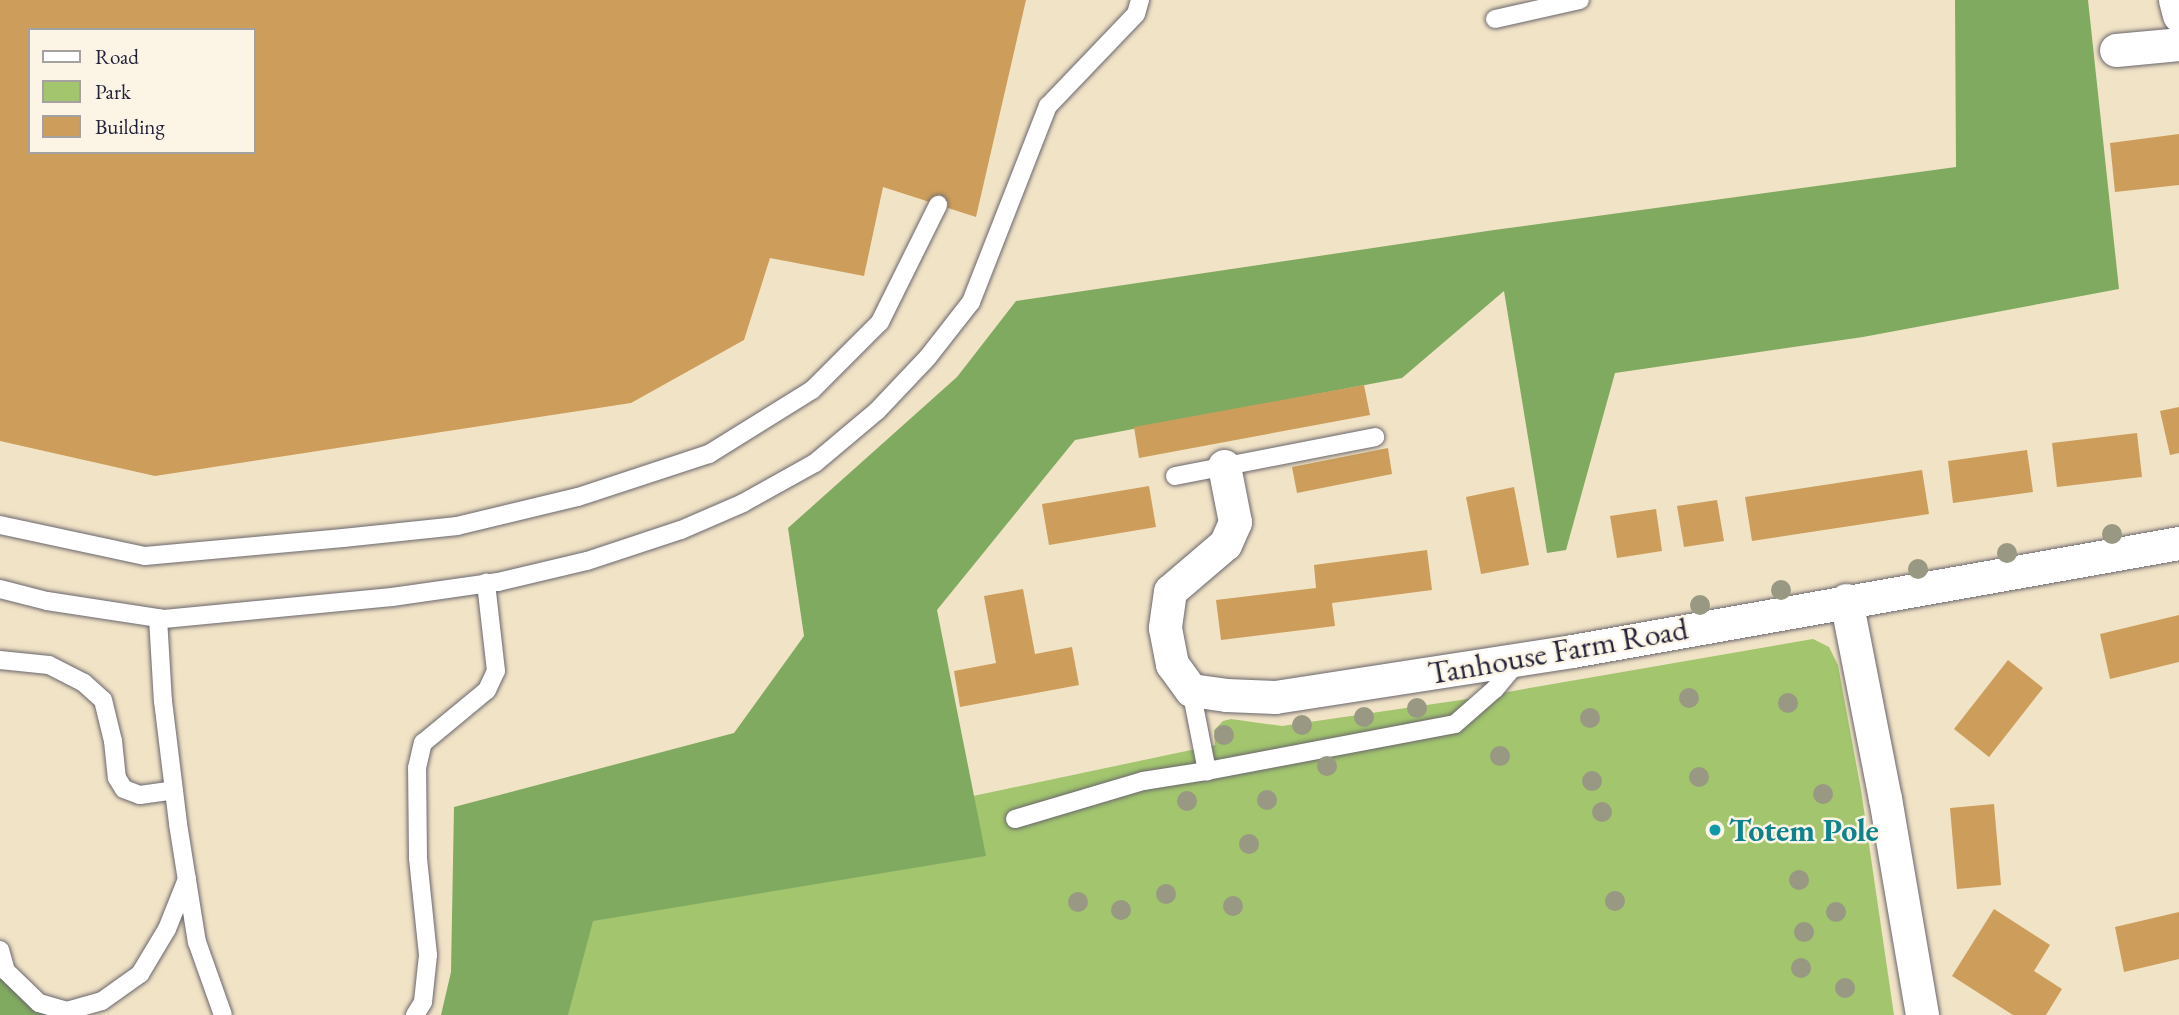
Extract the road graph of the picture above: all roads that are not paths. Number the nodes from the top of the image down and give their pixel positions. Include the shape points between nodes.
1 (1140, 0) edge
2 (1580, 0) edge
3 (2175, 0) edge
4 (2179, 15) edge
5 (1495, 19) dead end
6 (2179, 44) edge
7 (2116, 50) dead end
8 (938, 205) dead end
9 (1375, 437) dead end
10 (1224, 466) junction
11 (1175, 476) dead end
12 (0, 525) edge
13 (2179, 543) edge
14 (486, 583) junction
15 (0, 589) edge
16 (1846, 600) junction
17 (158, 618) junction
18 (1522, 657) junction
19 (0, 660) edge
20 (1191, 690) junction
21 (1207, 771) junction
22 (174, 790) junction
23 (1014, 820) dead end
24 (187, 879) junction
25 (0, 950) edge
26 (223, 1015) edge
27 (415, 1015) edge
28 (1922, 1015) edge

1 - 14 lane via 1136,14 1048,106 971,302 877,411 815,463 694,525 587,561
2 - 5 lane
3 - 4 street
6 - 7 street
8 - 12 lane via 880,322 812,390 709,454 578,497 457,526 343,538 145,556
9 - 10 lane
10 - 11 lane
10 - 20 street via 1235,522 1225,544 1170,592 1165,628 1172,664
13 - 16 street, Tanhouse Farm Road
14 - 17 lane via 392,597
14 - 27 lane via 496,671 487,690 423,743 417,768 418,858 428,955 423,1002
15 - 17 lane
16 - 18 street, Tanhouse Farm Road
16 - 28 street
17 - 22 lane
18 - 20 street, Tanhouse Farm Road via 1275,697
18 - 21 lane via 1495,689 1455,724
19 - 22 lane via 49,665 84,683 103,699 117,778 124,789 140,795
20 - 21 lane
21 - 23 lane via 1143,781
22 - 24 lane
24 - 25 lane via 167,929 140,974 102,1001 67,1010 38,1003 6,971
24 - 26 lane via 197,942

